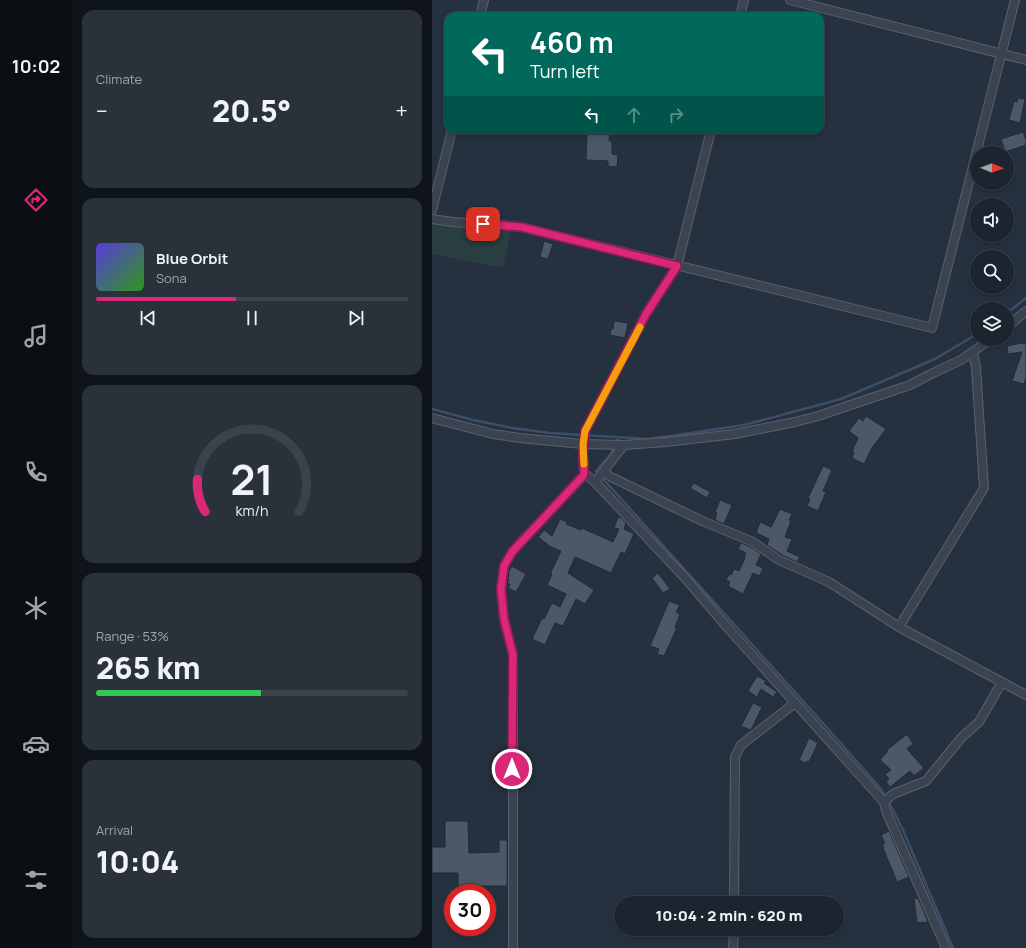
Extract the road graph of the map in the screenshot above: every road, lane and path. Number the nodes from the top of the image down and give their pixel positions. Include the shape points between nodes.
1 (484, 0) edge
2 (744, 0) edge
3 (790, 0) edge
4 (1015, 0) edge
5 (481, 12) edge
6 (741, 12) edge
7 (1002, 54) junction
8 (1026, 60) edge
9 (451, 134) edge
10 (710, 134) edge
11 (432, 210) edge
12 (432, 219) edge
13 (677, 266) junction
14 (1026, 311) edge
15 (1014, 320) edge
16 (982, 346) edge
17 (973, 353) junction
18 (432, 418) edge
19 (584, 438) junction
20 (624, 445) junction
21 (604, 472) junction
22 (584, 473) junction
23 (595, 482) junction
24 (899, 627) junction
25 (1002, 682) junction
26 (1026, 695) edge
27 (795, 703) junction
28 (884, 802) junction
29 (734, 896) edge
30 (734, 936) edge
31 (513, 948) edge
32 (734, 948) edge
33 (946, 948) edge

1 - 5 street
2 - 6 street
3 - 7 street
4 - 7 street
7 - 8 street
7 - 13 street via 932,328
9 - 11 street
10 - 13 street
12 - 13 street via 521,227
13 - 19 street via 646,314
14 - 15 street
16 - 17 street
17 - 20 street via 910,385 795,422 735,434
17 - 24 street via 984,488
18 - 19 street via 493,434 520,438
19 - 20 street
19 - 22 street
20 - 21 street
21 - 23 street
21 - 24 street via 700,520 753,542 779,560 829,582
22 - 23 street
22 - 31 street via 512,552 502,575 502,606 513,655
23 - 27 street via 687,580
24 - 25 street
25 - 26 street
25 - 28 street via 979,722 962,737 926,780 893,794
27 - 28 street
27 - 29 street via 740,745 735,757
28 - 33 street
30 - 32 street

